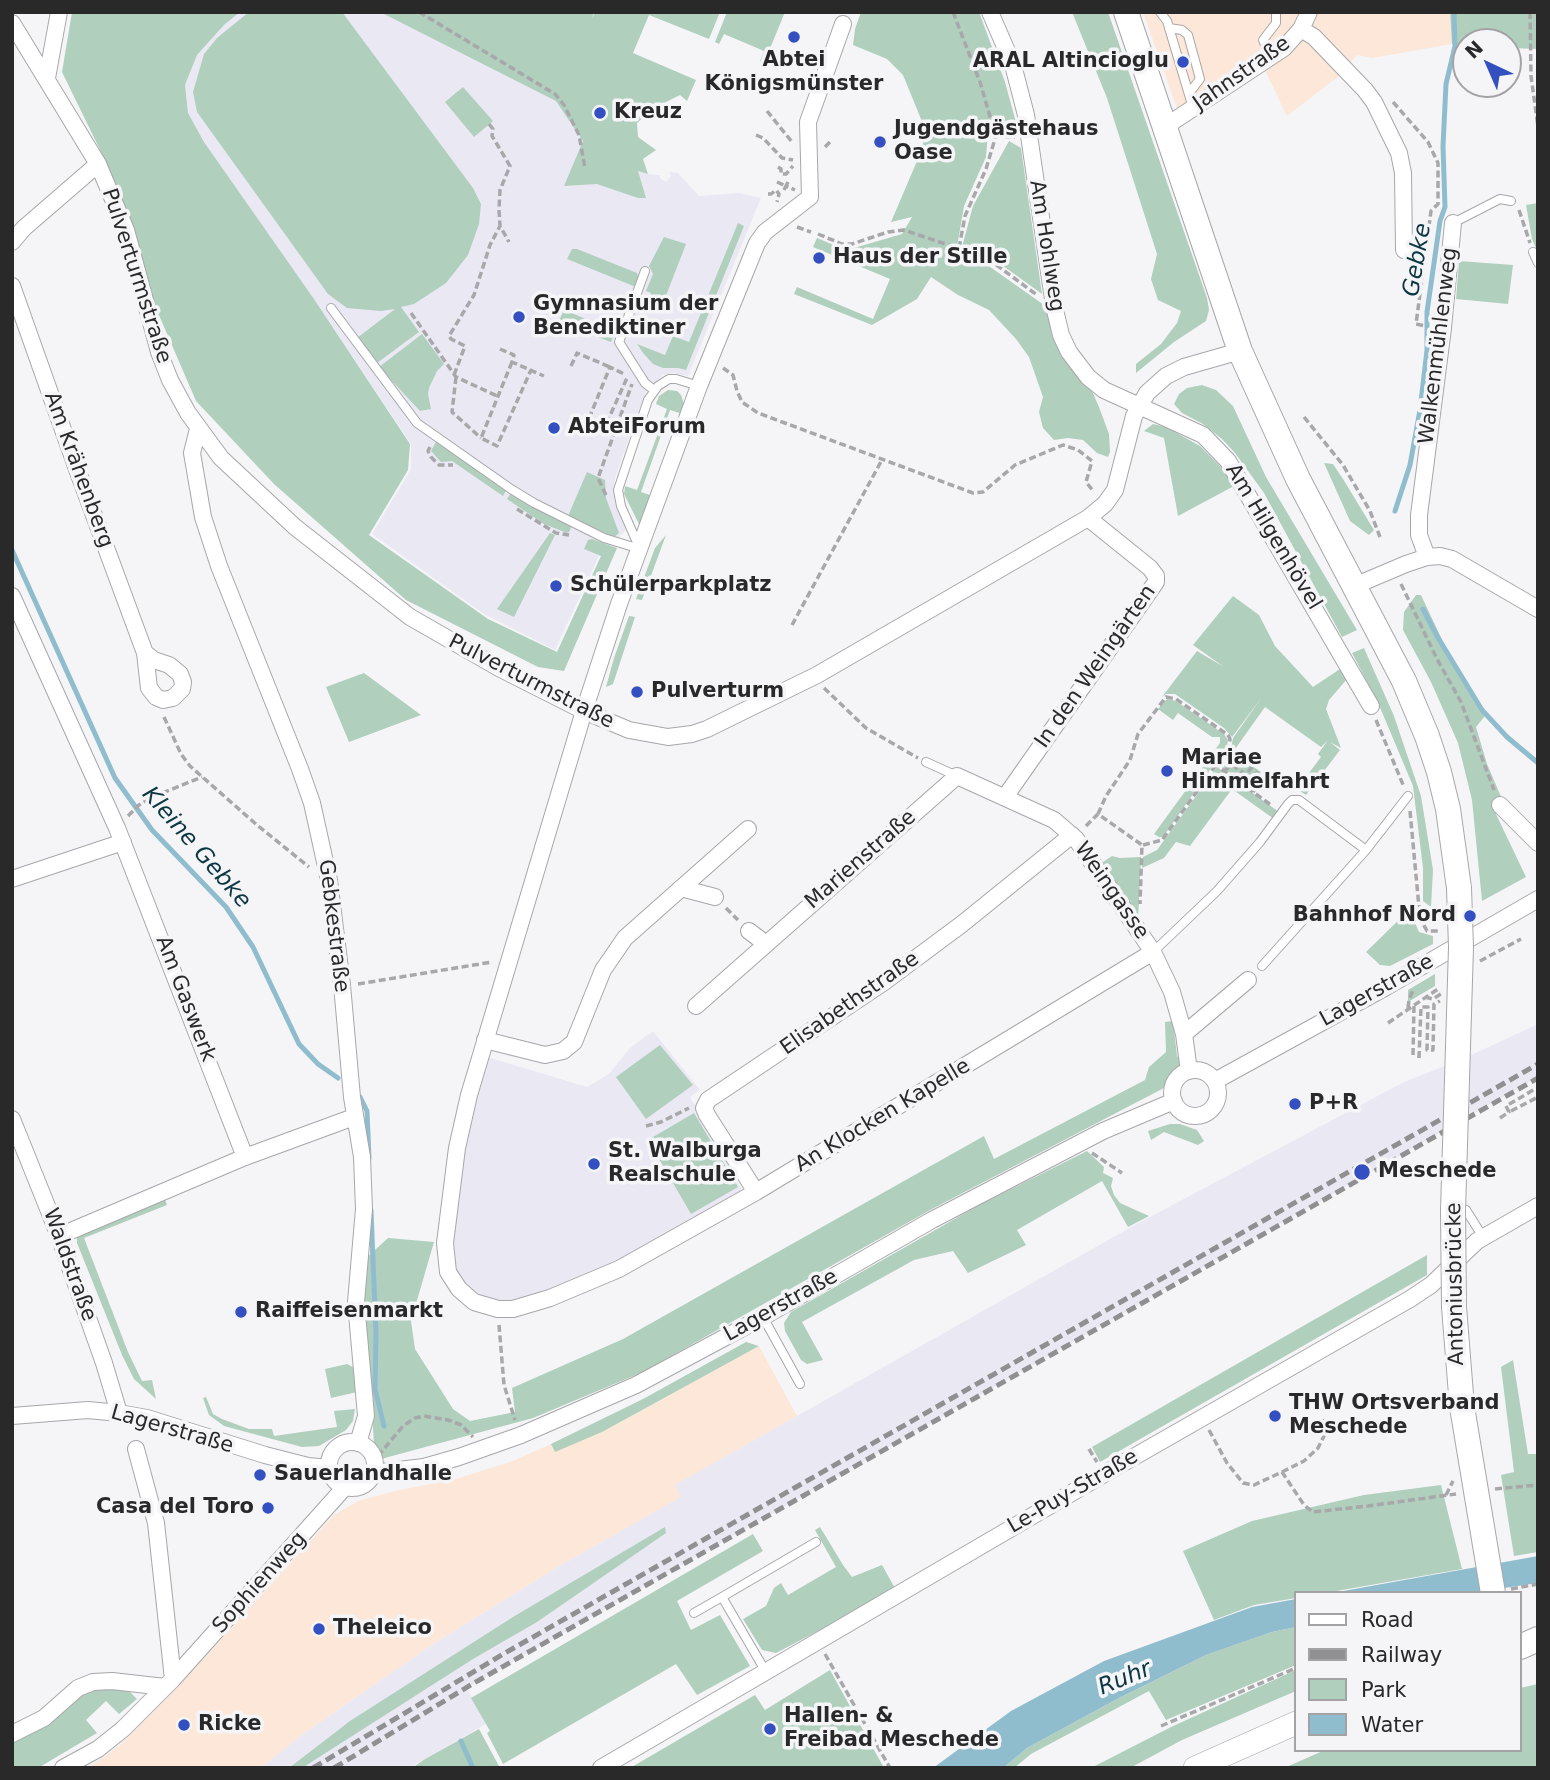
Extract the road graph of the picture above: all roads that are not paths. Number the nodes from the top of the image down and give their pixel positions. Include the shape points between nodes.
1 (59, 12) edge
2 (990, 12) edge
3 (1126, 12) edge
4 (1160, 12) edge
5 (1309, 12) edge
6 (1278, 14) edge
7 (846, 18) edge
8 (12, 23) edge
9 (1169, 28) junction
10 (1301, 29) junction
11 (1270, 56) junction
12 (47, 78) junction
13 (1192, 100) junction
14 (1166, 126) junction
15 (98, 164) junction
16 (1511, 201) road end
17 (1453, 223) joint
18 (12, 242) edge
19 (1404, 250) dead end
20 (1533, 252) road end
21 (1538, 263) edge
22 (646, 271) dead end
23 (12, 286) edge
24 (331, 308) dead end
25 (1240, 351) junction
26 (699, 386) junction
27 (654, 390) junction
28 (1138, 406) junction
29 (198, 429) junction
30 (1088, 518) junction
31 (640, 549) junction
32 (1427, 557) junction
33 (1354, 586) junction
34 (12, 596) edge
35 (1538, 609) edge
36 (145, 653) junction
37 (1371, 706) road end
38 (583, 711) junction
39 (926, 762) road end
40 (957, 776) junction
41 (1408, 796) road end
42 (1005, 797) junction
43 (1500, 805) road end
44 (748, 829) dead end
45 (1072, 835) junction
46 (122, 842) junction
47 (1538, 843) edge
48 (1366, 850) junction
49 (12, 879) edge
50 (681, 888) junction
51 (715, 897) road end
52 (1538, 899) edge
53 (749, 932) road end
54 (766, 944) junction
55 (1153, 952) junction
56 (1262, 966) dead end
57 (1248, 980) dead end
58 (696, 1006) dead end
59 (1184, 1034) junction
60 (485, 1040) junction
61 (1189, 1071) junction
62 (1215, 1081) junction
63 (1174, 1101) junction
64 (354, 1117) junction
65 (12, 1119) edge
66 (245, 1157) junction
67 (756, 1192) junction
68 (1538, 1206) edge
69 (1466, 1210) dead end
70 (59, 1236) junction
71 (1483, 1237) junction
72 (763, 1317) junction
73 (800, 1384) dead end
74 (120, 1413) junction
75 (12, 1416) edge
76 (358, 1443) junction
77 (136, 1450) dead end
78 (374, 1467) junction
79 (329, 1468) junction
80 (345, 1487) junction
81 (816, 1542) dead end
82 (1493, 1591) edge
83 (722, 1597) junction
84 (694, 1613) dead end
85 (1538, 1639) edge
86 (1522, 1646) edge
87 (766, 1671) junction
88 (169, 1683) junction
89 (1294, 1724) edge
90 (12, 1734) edge
91 (63, 1768) edge
92 (601, 1768) edge
93 (1195, 1768) edge

1 - 12 street
2 - 28 street, Am Hohlweg via 1013,65 1030,136 1059,328 1069,352 1088,377
3 - 14 main road, Antoniusbrücke
4 - 9 lane
5 - 10 street, Jahnstraße
6 - 11 lane via 1263,40
7 - 26 street via 808,122 810,197 761,237
8 - 12 street, Pulverturmstraße
9 - 13 lane
9 - 13 lane via 1188,35 1200,79
10 - 11 street, Jahnstraße
10 - 19 street via 1365,90 1399,153
11 - 13 street, Jahnstraße
12 - 15 street, Pulverturmstraße
13 - 14 street, Jahnstraße
14 - 25 main road, Antoniusbrücke
15 - 18 street
15 - 29 street, Pulverturmstraße via 126,230 166,370
16 - 17 lane, Walkenmühlenweg via 1500,199
17 - 32 street, Walkenmühlenweg via 1419,515 1419,535
20 - 21 lane
22 - 27 lane via 619,342
23 - 36 street, Am Krähenberg
24 - 31 lane via 417,423 534,503 604,538
25 - 28 street, Pulverturmstraße via 1166,376
25 - 33 main road, Antoniusbrücke via 1298,479
26 - 27 lane via 669,379
26 - 31 street
27 - 31 lane via 618,490
28 - 30 street, Pulverturmstraße via 1115,490
28 - 37 street, Am Hilgenhövel via 1203,435 1228,461
29 - 38 street, Pulverturmstraße via 241,478 392,604 474,655
29 - 64 street, Gebkestraße via 192,453 203,517 300,769 322,842
30 - 38 street, Pulverturmstraße via 817,674 692,734 645,734
30 - 42 street, In den Weingärten via 1150,568 1156,582
31 - 38 street
32 - 33 street
32 - 35 street via 1452,559
33 - 82 main road, Antoniusbrücke, bridge via 1404,681 1427,736 1448,808 1459,888 1461,947 1454,1307 1462,1407
34 - 46 street, Am Gaswerk
36 - 36 street, Am Krähenberg via 149,688 156,698 173,698 182,689 182,678 177,670
38 - 60 street
39 - 40 lane
40 - 42 street, Weingasse
40 - 54 street, Marienstraße
41 - 48 lane
42 - 45 street, Weingasse via 1054,820
43 - 47 street
44 - 50 street
45 - 55 street, Weingasse
45 - 67 street, Elisabethstraße via 884,982 705,1104 706,1115
46 - 49 street
46 - 66 street, Am Gaswerk
48 - 55 lane via 1304,803 1292,800 1217,891
48 - 56 lane
50 - 51 street
50 - 60 street via 625,938 603,970 574,1042 563,1051 545,1055
52 - 62 street, Lagerstraße
53 - 54 street
54 - 58 street, Marienstraße
55 - 59 street, Weingasse via 1172,992
55 - 67 street, An Klocken Kapelle
57 - 59 street
59 - 61 street, Weingasse
60 - 67 street, An Klocken Kapelle via 461,1125 445,1256 452,1279 467,1297 498,1309 523,1307 619,1269
61 - 62 street via 1203,1071
61 - 63 street via 1174,1086
62 - 63 street via 1215,1105 1205,1114 1190,1115
63 - 72 street, Lagerstraße via 1080,1142
64 - 66 street
64 - 76 street, Gebkestraße via 364,1186 356,1292 366,1416
65 - 70 street, Waldstraße
66 - 70 street
68 - 71 street, Le-Puy-Straße
69 - 71 lane
70 - 74 street, Waldstraße
71 - 87 street, Le-Puy-Straße via 1421,1292
72 - 73 lane
72 - 78 street, Lagerstraße via 636,1385 481,1450 424,1467
74 - 75 street, Lagerstraße via 88,1410
74 - 79 street, Lagerstraße via 265,1455
76 - 78 street via 369,1450
76 - 79 street via 338,1447
77 - 88 street via 156,1523
78 - 80 street via 361,1486
79 - 80 street
80 - 88 street, Sophienweg
81 - 83 lane
83 - 84 lane
83 - 87 lane
85 - 86 main road
87 - 92 street, Le-Puy-Straße
88 - 90 street via 93,1682 78,1688 44,1718
88 - 91 street, Sophienweg via 113,1738
89 - 93 main road

